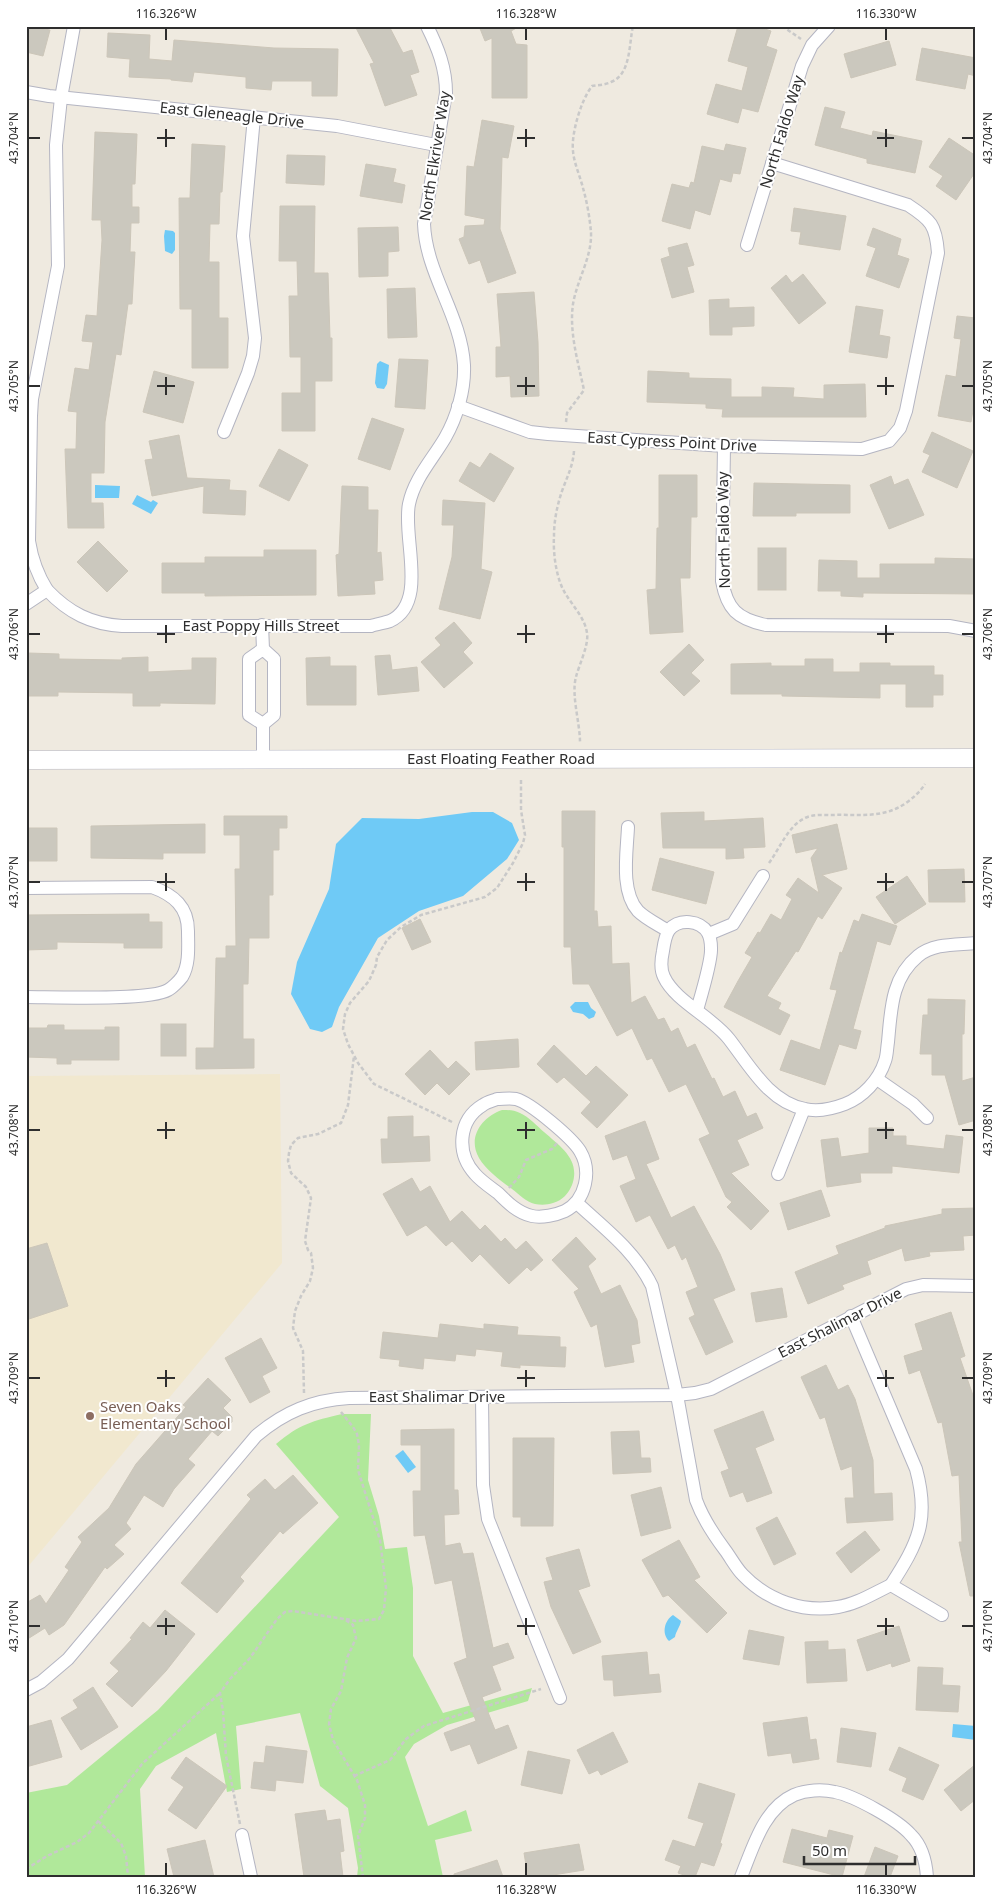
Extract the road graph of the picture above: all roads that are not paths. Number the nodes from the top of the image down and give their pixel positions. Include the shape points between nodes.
1 (74, 26) edge
2 (427, 26) edge
3 (829, 26) edge
4 (26, 92) edge
5 (61, 98) junction
6 (254, 118) junction
7 (436, 145) junction
8 (772, 163) junction
9 (747, 245) dead end
10 (458, 406) junction
11 (224, 432) dead end
12 (724, 446) junction
13 (47, 590) junction
14 (26, 604) edge
15 (391, 620) joint
16 (262, 625) junction
17 (976, 632) edge
18 (263, 648) junction
19 (263, 724) junction
20 (976, 758) edge
21 (26, 760) edge
22 (263, 760) junction
23 (628, 827) dead end
24 (763, 876) dead end
25 (26, 888) edge
26 (668, 931) junction
27 (709, 934) junction
28 (976, 944) edge
29 (26, 997) edge
30 (697, 1010) junction
31 (877, 1079) junction
32 (804, 1110) junction
33 (927, 1118) dead end
34 (778, 1174) dead end
35 (577, 1203) junction
36 (976, 1286) edge
37 (851, 1316) junction
38 (677, 1395) junction
39 (482, 1397) junction
40 (891, 1585) junction
41 (942, 1615) dead end
42 (26, 1690) edge
43 (560, 1698) dead end
44 (242, 1835) road end
45 (251, 1877) edge
46 (741, 1877) edge
47 (927, 1877) edge

1 - 5 street, East Poppy Hills Street
2 - 7 street, North Elkriver Way via 446,76
3 - 8 street, North Faldo Way via 812,45 802,66
4 - 5 street, East Gleneagle Drive
5 - 6 street, East Gleneagle Drive
5 - 13 street, East Poppy Hills Street via 56,162 58,266 31,416 29,541 38,575
6 - 7 street, East Gleneagle Drive via 337,126
6 - 11 street via 243,236 255,338 248,373
7 - 10 street, North Elkriver Way via 424,224 425,241 461,344 464,366
8 - 9 street, North Faldo Way
8 - 12 street, East Cypress Point Drive via 908,205 926,216 936,234 938,253 906,411 900,428 889,441 862,449
10 - 12 street, East Cypress Point Drive via 530,432
10 - 15 street, North Elkriver Way via 446,436 417,480 408,504 412,582 409,599
12 - 17 street, North Faldo Way via 722,581 725,598 735,612 749,622 766,625 949,626
13 - 14 street
13 - 16 street, East Poppy Hills Street via 72,613 104,625
15 - 16 street, East Poppy Hills Street via 371,626
16 - 18 street
18 - 19 street via 274,659 274,715
18 - 19 street via 249,659 249,715
19 - 22 street
20 - 22 main road, East Floating Feather Road
21 - 22 main road, East Floating Feather Road
23 - 26 street via 627,887 630,901 640,913
24 - 27 street via 732,924
25 - 29 street via 152,887 169,893 181,905 188,925 188,957 182,976 168,991 148,996
26 - 27 street via 681,922 691,922 701,925
26 - 30 street via 661,962 663,976 671,989
27 - 30 street via 712,950
28 - 31 street via 937,946 919,955 904,970 893,995 886,1061
30 - 32 street via 727,1036 769,1091 784,1102
31 - 32 street via 850,1102 834,1108
31 - 33 street
32 - 34 street
35 - 35 street via 584,1188 585,1166 581,1152 572,1142 531,1106 515,1099 497,1099 483,1104 474,1112 461,1138 463,1152 474,1173 517,1210 532,1216 551,1216
35 - 38 street via 633,1255 644,1270 658,1304
36 - 37 street, East Shalimar Drive via 922,1285 906,1289
37 - 38 street, East Shalimar Drive via 711,1388
37 - 40 street via 921,1486 922,1513 917,1540
38 - 39 street, East Shalimar Drive
38 - 40 street via 696,1500 702,1516 742,1574 755,1586 787,1604 822,1609 856,1602
39 - 42 street, East Shalimar Drive via 332,1399 283,1415 256,1436 68,1659 42,1682
39 - 43 street via 483,1485 488,1519
40 - 41 street
44 - 45 street
46 - 47 street via 767,1818 792,1795 809,1790 834,1791 851,1797 899,1823 921,1850

